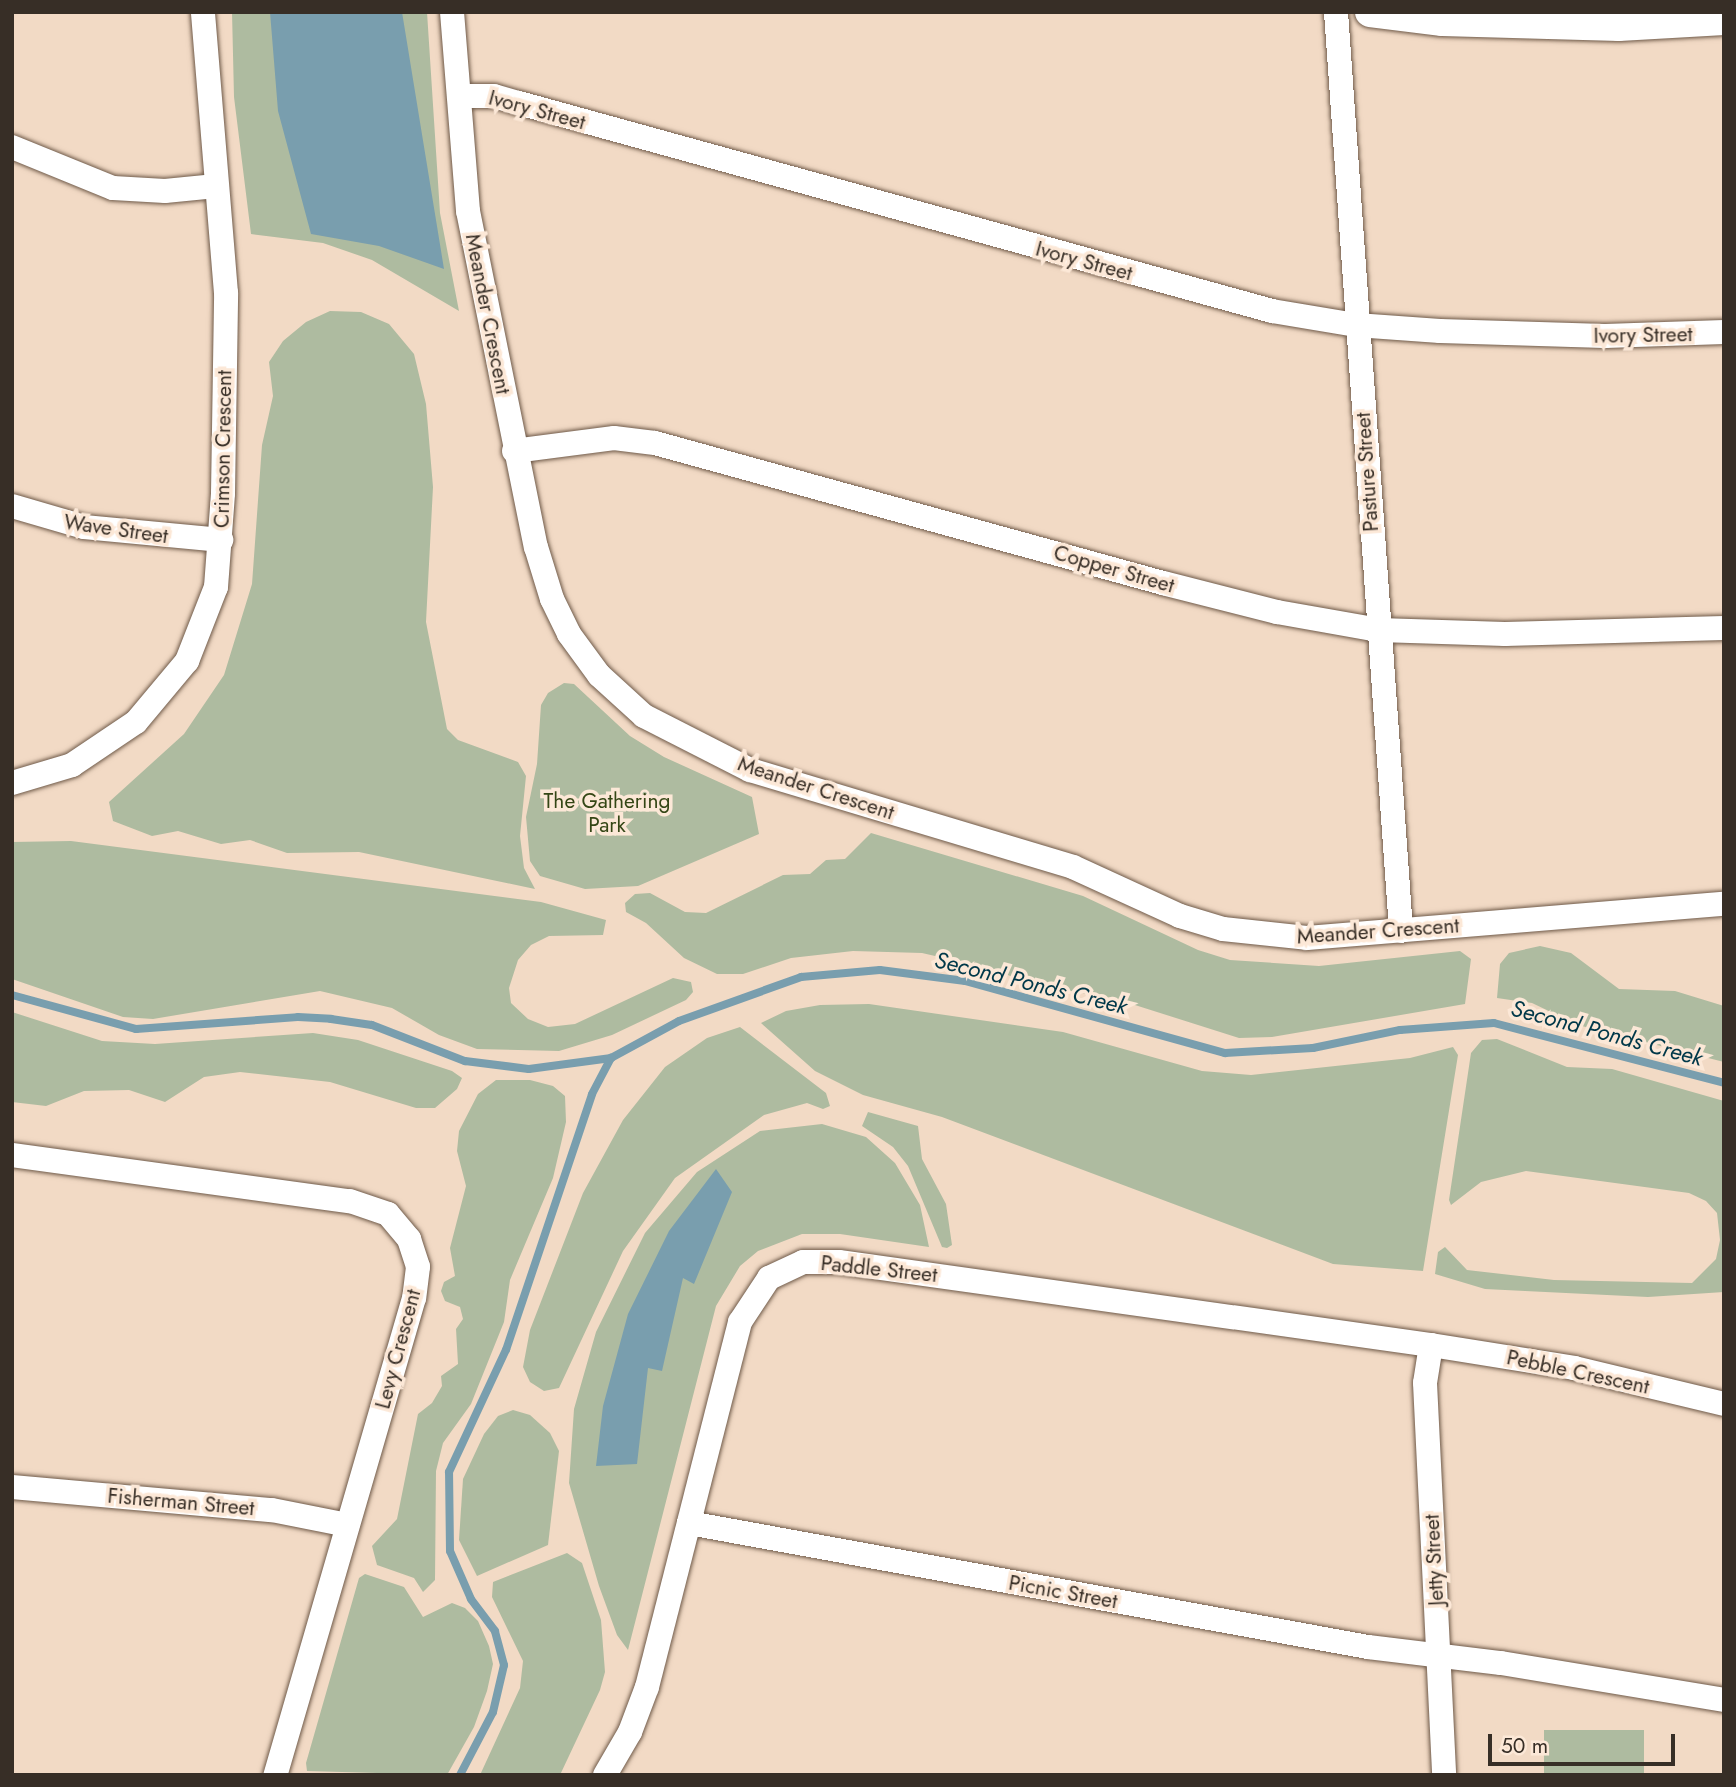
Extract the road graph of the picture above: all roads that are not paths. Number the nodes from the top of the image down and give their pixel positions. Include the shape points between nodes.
1 (203, 12) edge
2 (452, 12) edge
3 (1336, 12) edge
4 (1370, 12) edge
5 (1527, 18) edge
6 (1724, 20) edge
7 (459, 96) junction
8 (12, 147) edge
9 (216, 186) junction
10 (1356, 325) junction
11 (1724, 332) edge
12 (514, 451) junction
13 (12, 506) edge
14 (221, 540) junction
15 (1724, 628) edge
16 (1379, 629) junction
17 (12, 783) edge
18 (1724, 904) edge
19 (1401, 931) junction
20 (12, 1155) edge
21 (1431, 1345) junction
22 (1724, 1404) edge
23 (12, 1487) edge
24 (689, 1523) junction
25 (348, 1525) junction
26 (1438, 1656) junction
27 (1724, 1700) edge
28 (275, 1775) edge
29 (605, 1775) edge
30 (1444, 1775) edge

1 - 9 street, Crimson Crescent
2 - 7 street, Meander Crescent
3 - 10 street, Pasture Street
4 - 5 street
5 - 6 street via 1619,26
7 - 10 street, Ivory Street via 494,96 1083,262 1272,311
7 - 12 street, Meander Crescent via 468,211
8 - 9 street via 113,188 165,191
9 - 14 street, Crimson Crescent via 226,293
10 - 11 street, Ivory Street via 1550,336
10 - 16 street, Pasture Street
12 - 16 street, Copper Street via 602,439 654,443 1163,583 1277,612
12 - 19 street, Meander Crescent via 548,586 569,634 599,675 644,716 696,746 750,770 1073,867 1180,916 1223,929 1307,938
13 - 14 street, Wave Street via 84,527
14 - 17 street, Crimson Crescent via 209,612 172,684 136,722 95,753 48,775
15 - 16 street, Copper Street via 1517,634
16 - 19 street, Pasture Street
18 - 19 street, Meander Crescent
20 - 25 street, Levy Crescent via 350,1201 388,1214 400,1226 415,1253 417,1282
21 - 22 street, Pebble Crescent via 1574,1368
21 - 24 street, Paddle Street via 839,1262 803,1262 769,1278 744,1313
21 - 26 street, Jetty Street via 1425,1383
23 - 25 street, Fisherman Street via 272,1510
24 - 26 street, Picnic Street
24 - 29 street, Paddle Street via 640,1709
25 - 28 street, Levy Crescent
26 - 27 street
26 - 30 street, Jetty Street

